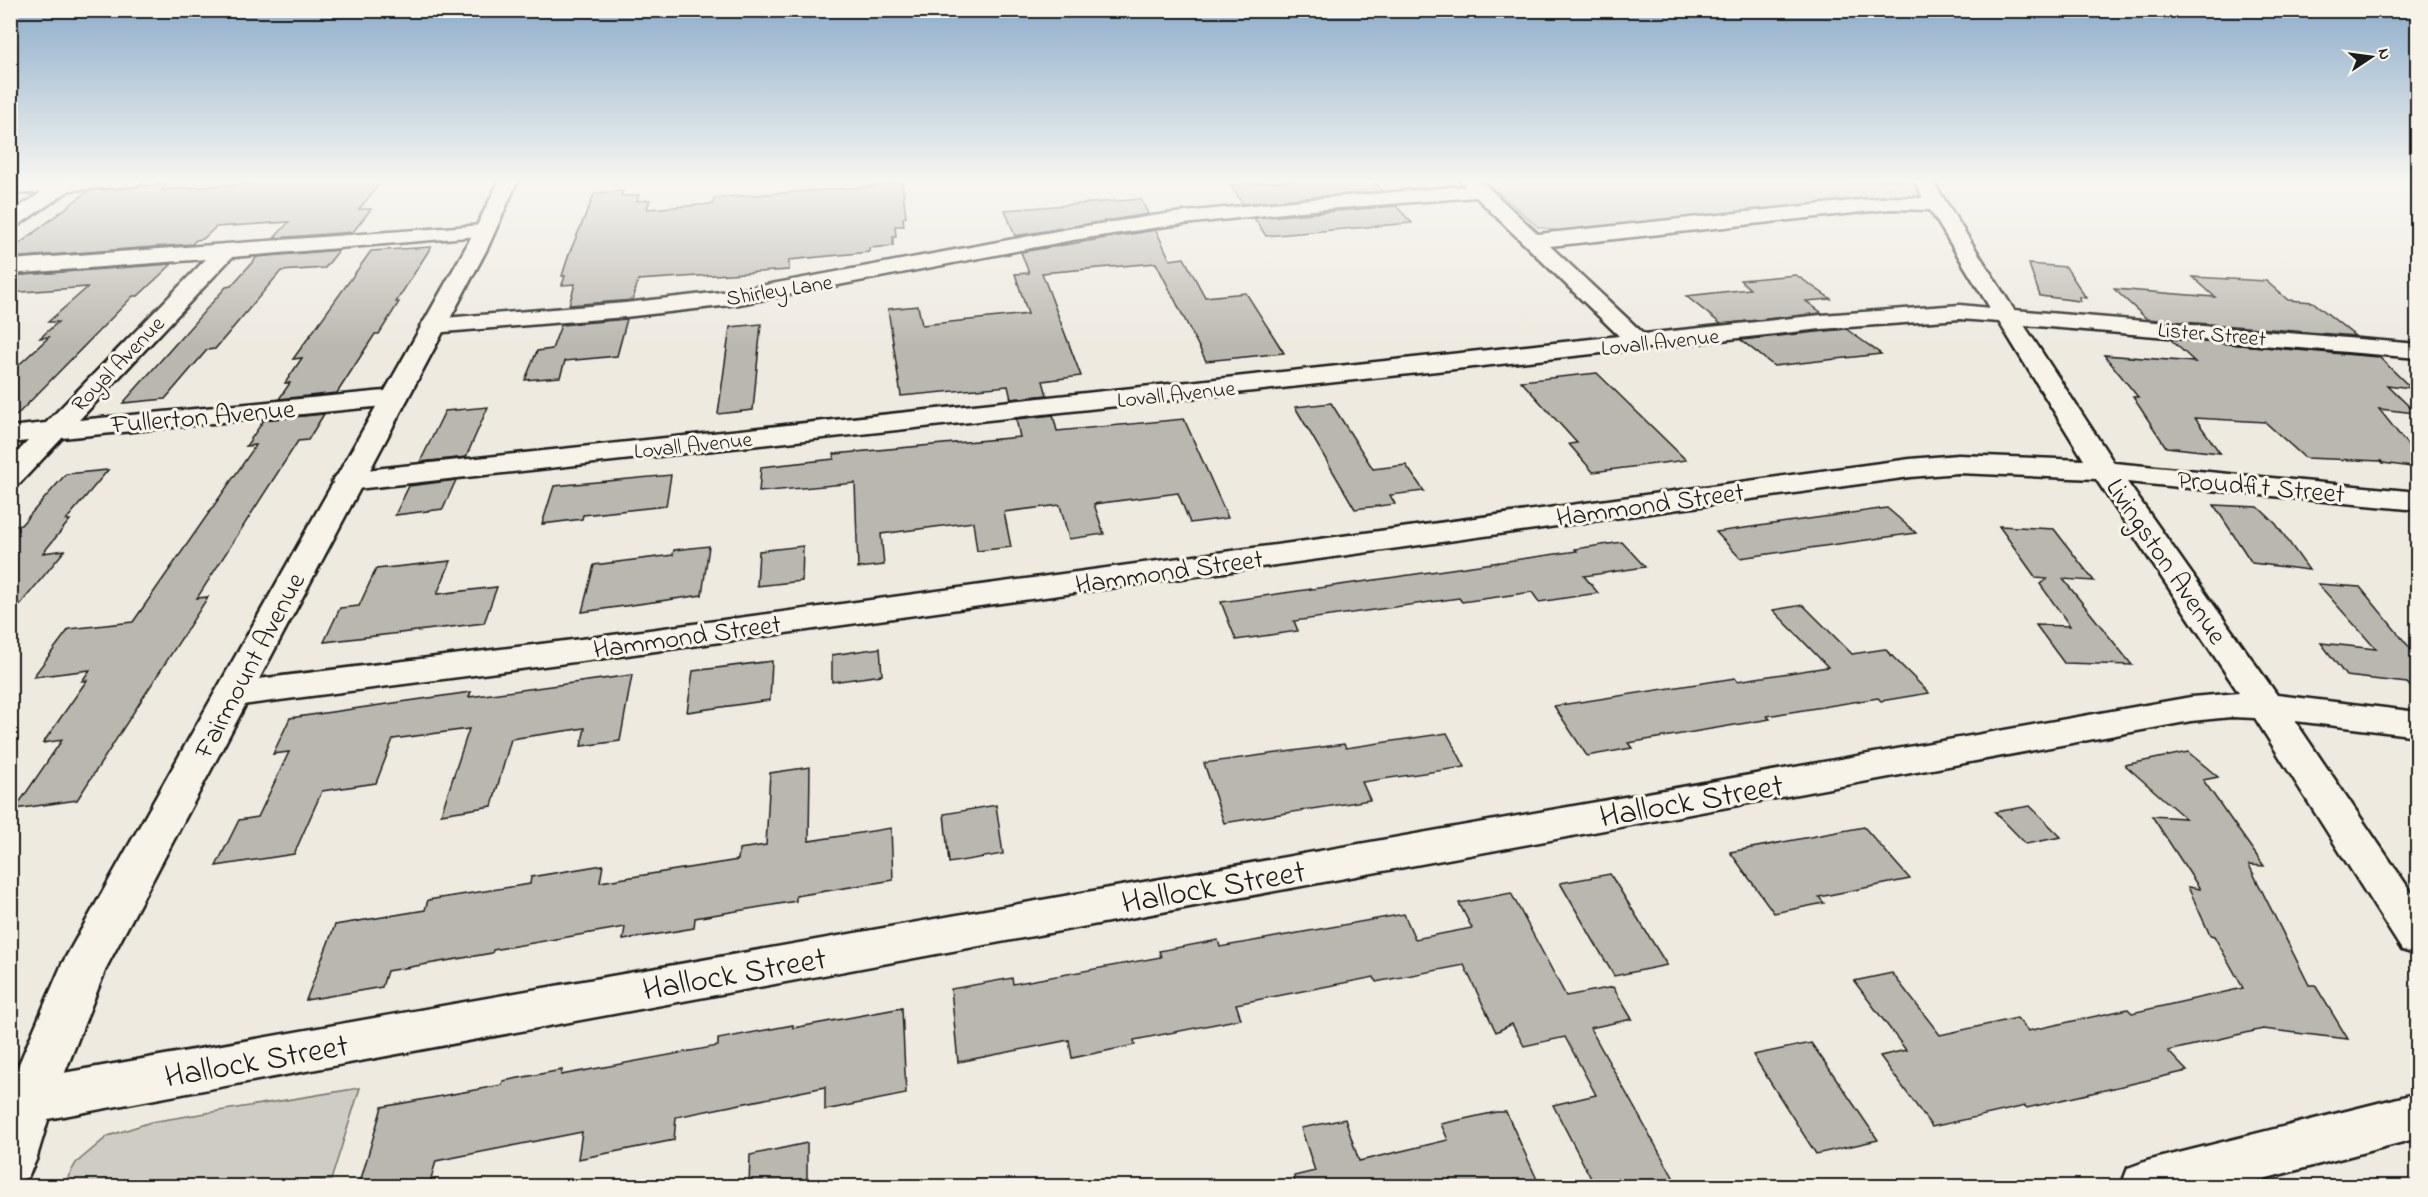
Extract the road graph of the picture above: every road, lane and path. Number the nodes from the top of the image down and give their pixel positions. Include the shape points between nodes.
1 (421, 236) edge
2 (481, 236) edge
3 (1065, 236) edge
4 (1529, 236) edge
5 (1582, 236) edge
6 (1956, 236) edge
7 (1535, 241) junction
8 (225, 251) junction
9 (10, 267) edge
10 (2006, 316) junction
11 (432, 326) junction
12 (1640, 343) junction
13 (2418, 351) edge
14 (395, 398) junction
15 (54, 430) junction
16 (10, 435) edge
17 (2105, 471) junction
18 (10, 477) edge
19 (347, 481) junction
20 (2418, 501) edge
21 (234, 694) junction
22 (2266, 706) junction
23 (2418, 724) edge
24 (2418, 938) edge
25 (20, 1103) edge
26 (2418, 1115) edge
27 (10, 1160) edge
28 (2147, 1186) edge

1 - 8 street
2 - 11 street, Fairmount Avenue
3 - 11 street, Shirley Lane via 738,297
4 - 7 street
5 - 7 street
6 - 10 street, Livingston Avenue
7 - 12 street
8 - 9 street
8 - 15 street, Royal Avenue
10 - 12 street, Lovall Avenue via 1939,313
10 - 13 street, Lister Street
10 - 17 street, Livingston Avenue
11 - 14 street, Fairmount Avenue
12 - 19 street, Lovall Avenue
14 - 15 street, Fullerton Avenue
14 - 19 street, Fairmount Avenue
15 - 16 street, Fullerton Avenue
15 - 18 street, Royal Avenue
17 - 20 street, Proudfit Street
17 - 21 street, Hammond Street via 1958,464 1910,468
17 - 22 street, Livingston Avenue
19 - 21 street, Fairmount Avenue
21 - 25 street, Fairmount Avenue via 85,964
22 - 23 street, Hallock Street
22 - 24 street, Livingston Avenue
22 - 25 street, Hallock Street via 2191,709
25 - 27 street, Fairmount Avenue
26 - 28 street

